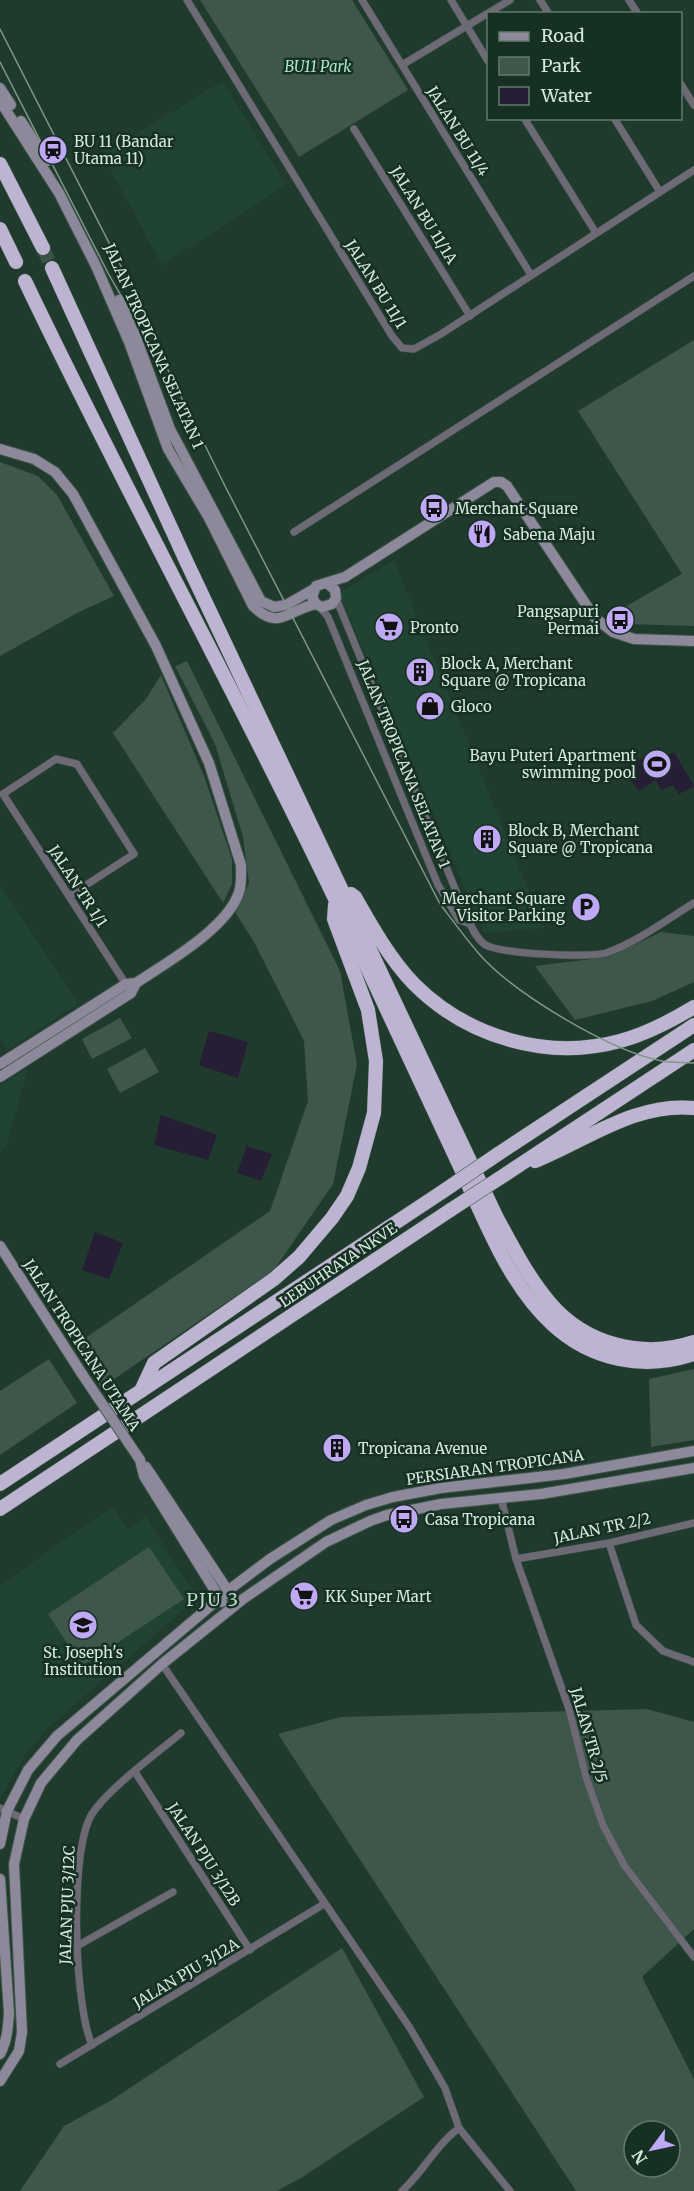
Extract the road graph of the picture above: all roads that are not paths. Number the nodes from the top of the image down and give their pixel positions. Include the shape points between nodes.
1 (187, 0) edge
2 (362, 0) edge
3 (451, 0) edge
4 (510, 0) edge
5 (490, 12) edge
6 (487, 14) edge
7 (467, 26) junction
8 (487, 58) edge
9 (402, 65) junction
10 (682, 85) edge
11 (0, 88) edge
12 (0, 100) edge
13 (694, 105) edge
14 (525, 120) edge
15 (615, 120) edge
16 (354, 129) dead end
17 (0, 165) edge
18 (694, 170) edge
19 (660, 192) junction
20 (0, 229) edge
21 (596, 233) junction
22 (43, 248) tunnel mouth
23 (16, 261) dead end
24 (52, 268) tunnel mouth
25 (531, 275) junction
26 (694, 276) edge
27 (25, 281) dead end
28 (470, 316) junction
29 (0, 448) edge
30 (294, 532) dead end
31 (345, 577) junction
32 (327, 583) junction
33 (314, 589) junction
34 (336, 595) junction
35 (318, 605) junction
36 (694, 641) edge
37 (340, 885) junction
38 (69, 896) junction
39 (335, 900) junction
40 (694, 903) edge
41 (471, 924) junction
42 (131, 987) junction
43 (694, 1007) edge
44 (694, 1025) edge
45 (694, 1050) edge
46 (0, 1064) edge
47 (0, 1077) edge
48 (694, 1108) edge
49 (506, 1174) junction
50 (0, 1246) edge
51 (694, 1342) edge
52 (694, 1354) edge
53 (141, 1391) junction
54 (694, 1451) edge
55 (140, 1460) junction
56 (694, 1468) edge
57 (501, 1482) junction
58 (0, 1484) edge
59 (501, 1498) junction
60 (0, 1509) edge
61 (694, 1523) edge
62 (609, 1543) junction
63 (516, 1559) junction
64 (212, 1569) junction
65 (248, 1575) junction
66 (223, 1594) junction
67 (232, 1606) junction
68 (694, 1662) edge
69 (162, 1664) junction
70 (181, 1733) dead end
71 (135, 1773) junction
72 (4, 1810) edge
73 (24, 1819) junction
74 (0, 1844) edge
75 (0, 1879) edge
76 (173, 1892) dead end
77 (324, 1904) junction
78 (77, 1946) junction
79 (250, 1950) junction
80 (694, 1957) edge
81 (92, 2044) junction
82 (0, 2054) edge
83 (60, 2064) dead end
84 (0, 2081) edge
85 (459, 2128) junction
86 (402, 2191) edge
87 (510, 2191) edge

1 - 28 street, JALAN BU 11/1 via 402,348 414,349
2 - 9 street, JALAN BU 11/4
3 - 7 street
4 - 5 street
6 - 7 street
7 - 8 street
7 - 9 street
9 - 25 street, JALAN BU 11/4
10 - 13 street
11 - 33 street, JALAN TROPICANA SELATAN 1 via 70,200 134,332 170,429 261,601 274,607 286,605
12 - 35 street, JALAN TROPICANA SELATAN 1 via 59,193 96,266 168,449 209,518 253,606 274,619
14 - 21 street
15 - 19 street
16 - 28 street, JALAN BU 11/1A
17 - 22 highway
18 - 19 street, JALAN BU 11/1
19 - 21 street, JALAN BU 11/1
20 - 23 highway
21 - 25 street, JALAN BU 11/1
24 - 37 highway
25 - 28 street, JALAN BU 11/1
26 - 30 street
27 - 39 highway
29 - 42 street via 34,459 55,472 73,494 153,641 209,763 241,865 239,894 224,918
31 - 32 street
31 - 34 street
31 - 36 street via 494,482 501,482 595,618 613,632 634,639
32 - 33 street
32 - 34 street
33 - 35 street via 312,597
34 - 35 street via 329,606
34 - 41 street, JALAN TROPICANA SELATAN 1
35 - 41 street, JALAN TROPICANA SELATAN 1 via 328,617 438,885 459,920
37 - 43 highway via 355,897 414,983 443,1008 496,1036 549,1048 600,1045 644,1033
37 - 51 highway via 496,1216 543,1295 573,1323 608,1343 640,1350
38 - 38 street, JALAN TR 1/1 via 134,854 77,764 56,759 3,794
38 - 42 street, JALAN TR 1/1
39 - 52 highway via 491,1231 529,1299 564,1334 604,1356 646,1362
39 - 53 highway via 334,919 368,1011 376,1061 374,1113 359,1168 332,1218 299,1257 274,1279 154,1363
40 - 41 street, JALAN TROPICANA SELATAN 1 via 623,946 588,956 493,948 484,944
42 - 46 street
42 - 47 street
44 - 53 highway, LEBUHRAYA NKVE, bridge
45 - 49 highway, LEBUHRAYA NKVE
48 - 49 highway via 665,1108 634,1116
49 - 60 highway, LEBUHRAYA NKVE, bridge
50 - 55 street, JALAN TROPICANA UTAMA, bridge
53 - 58 highway, LEBUHRAYA NKVE
54 - 57 street, PERSIARAN TROPICANA
55 - 64 street, JALAN TROPICANA UTAMA
55 - 66 street, JALAN TROPICANA UTAMA via 144,1476
56 - 59 street, PERSIARAN TROPICANA
57 - 59 street
57 - 65 street, PERSIARAN TROPICANA via 441,1488 366,1505 331,1520
59 - 63 street, JALAN TR 2/5
59 - 67 street, PERSIARAN TROPICANA via 441,1504 370,1521 326,1542
61 - 62 street, JALAN TR 2/2
62 - 63 street, JALAN TR 2/2
62 - 68 street via 636,1625 663,1651
63 - 80 street, JALAN TR 2/5 via 569,1709 603,1825 624,1865
64 - 65 street via 222,1579
64 - 66 street, JALAN TROPICANA UTAMA
65 - 66 street, PERSIARAN TROPICANA
66 - 67 street
66 - 72 street, PERSIARAN TROPICANA via 57,1736 28,1770
67 - 69 street, PERSIARAN TROPICANA
69 - 73 street, PERSIARAN TROPICANA via 77,1740 41,1783
69 - 77 street
70 - 71 street, JALAN PJU 3/12C
71 - 78 street, JALAN PJU 3/12C via 93,1812 84,1831 79,1862
71 - 79 street, JALAN PJU 3/12B
72 - 73 street
72 - 74 street, PERSIARAN TROPICANA
73 - 84 street, PERSIARAN TROPICANA via 14,1864 22,2032 19,2051
75 - 82 street via 9,2013
76 - 78 street
77 - 79 street, JALAN PJU 3/12A
77 - 85 street via 435,2071 451,2100
78 - 81 street, JALAN PJU 3/12C via 85,2022
79 - 81 street, JALAN PJU 3/12A
81 - 83 street, JALAN PJU 3/12A
85 - 86 street
85 - 87 street

